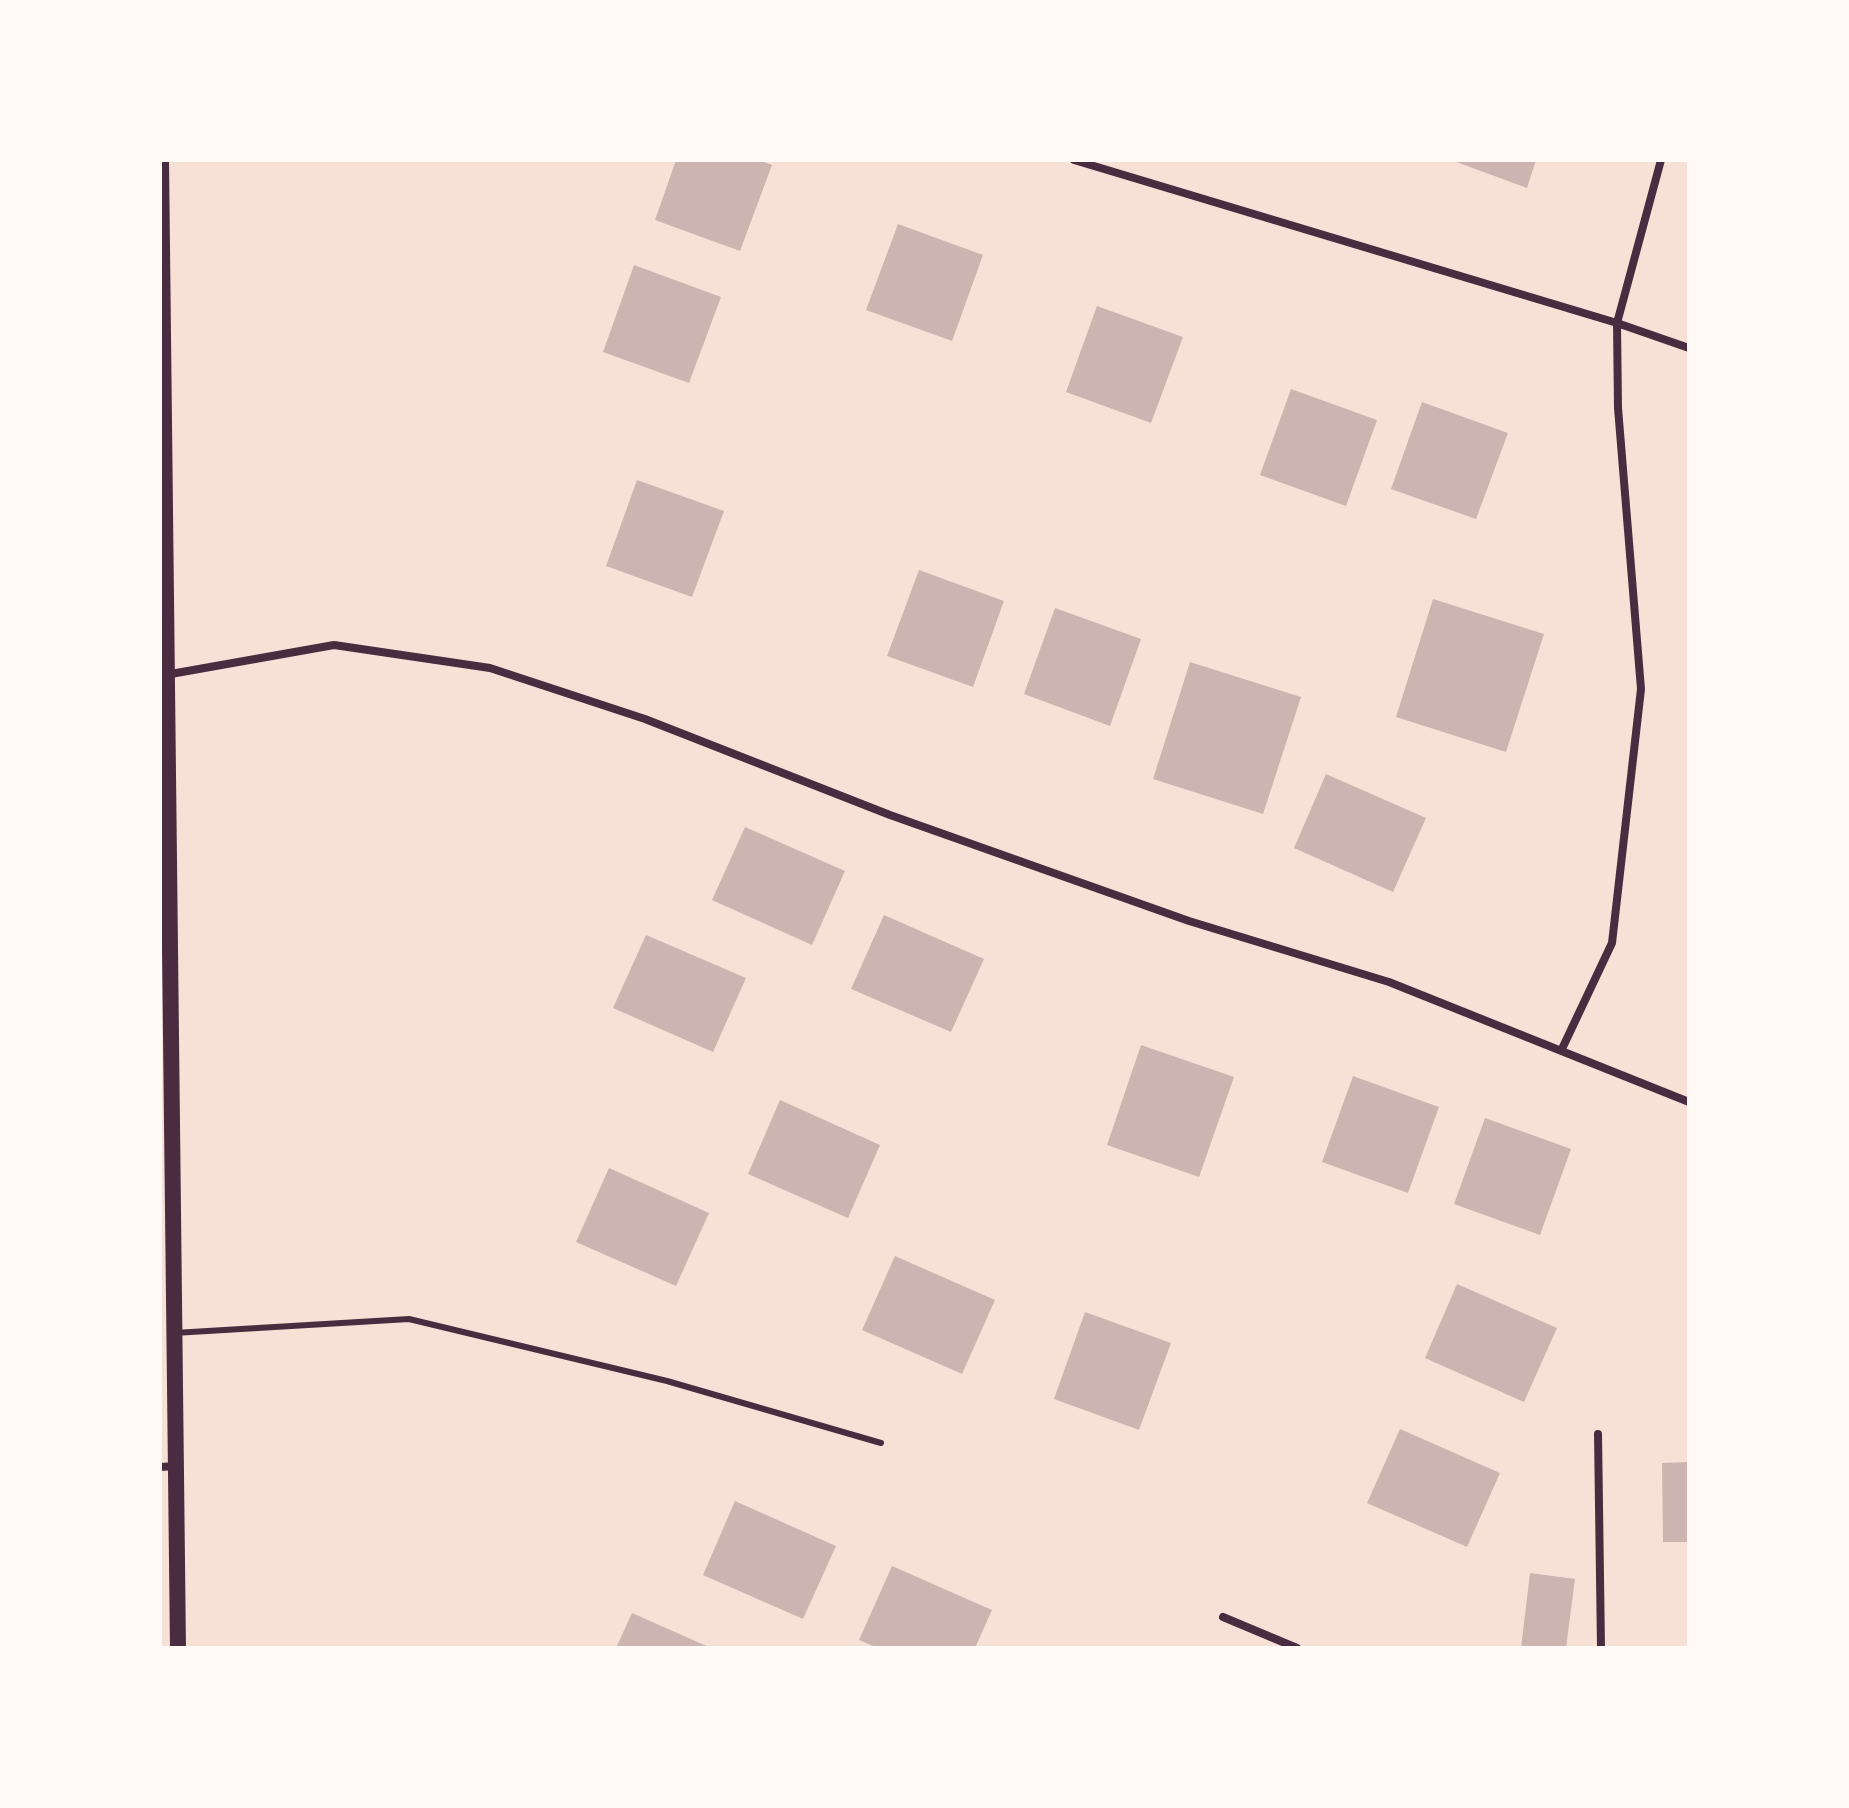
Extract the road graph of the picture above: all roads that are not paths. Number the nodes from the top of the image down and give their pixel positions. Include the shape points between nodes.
1 (161, 160) edge
2 (1074, 160) edge
3 (1661, 160) edge
4 (1617, 323) junction
5 (1689, 348) edge
6 (163, 675) edge
7 (1561, 1051) junction
8 (1689, 1102) edge
9 (174, 1333) junction
10 (1598, 1434) dead end
11 (881, 1443) dead end
12 (168, 1466) edge
13 (1223, 1617) dead end
14 (178, 1648) edge
15 (1297, 1648) edge
16 (1601, 1648) edge

1 - 6 main road
2 - 4 street
3 - 4 street
4 - 5 street
4 - 7 street via 1618,408 1641,689 1612,943
6 - 7 street via 334,645 490,668 645,719 890,815 1174,916 1389,982
6 - 9 main road
7 - 8 street
9 - 11 lane via 409,1319 667,1381
9 - 12 main road
10 - 16 street
12 - 14 main road
13 - 15 street

